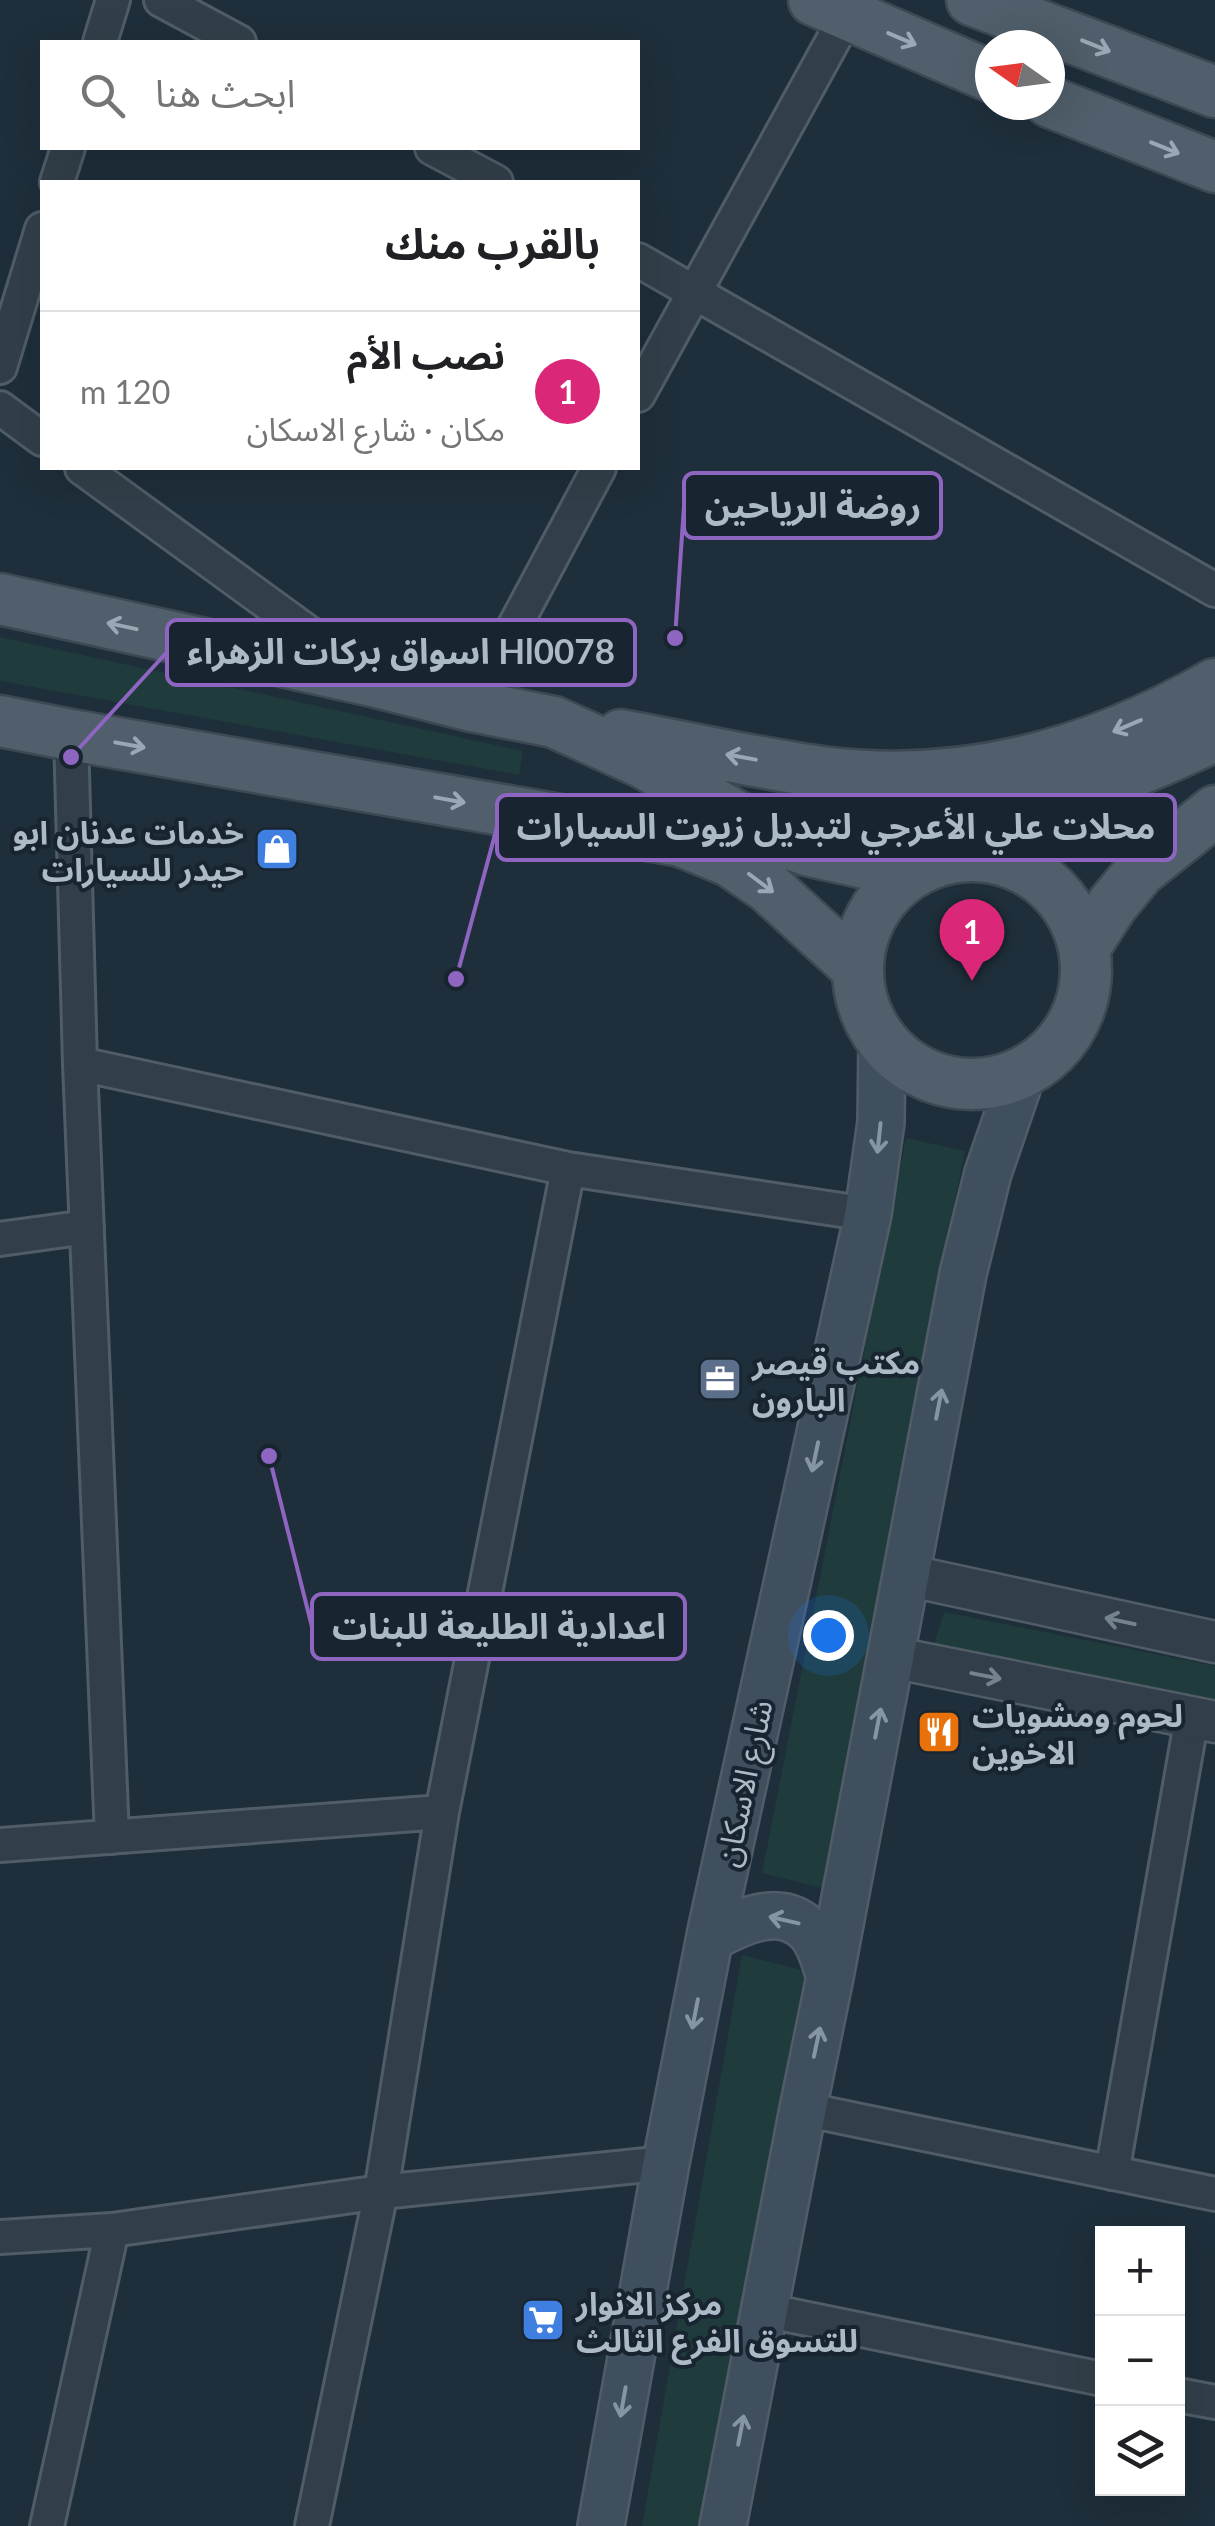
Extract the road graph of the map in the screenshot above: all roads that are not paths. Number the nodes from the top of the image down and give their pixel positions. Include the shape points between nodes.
1 (160, 0) edge
2 (972, 0) edge
3 (110, 1) edge
4 (830, 8) edge
5 (100, 40) edge
6 (235, 40) edge
7 (975, 70) edge
8 (1215, 92) edge
9 (1065, 108) edge
10 (67, 150) edge
11 (436, 150) edge
12 (1215, 167) edge
13 (58, 180) edge
14 (492, 180) edge
15 (40, 236) edge
16 (640, 261) edge
17 (694, 290) junction
18 (0, 367) edge
19 (640, 392) edge
20 (0, 408) edge
21 (40, 438) edge
22 (85, 470) edge
23 (593, 470) edge
24 (1215, 590) edge
25 (0, 599) edge
26 (377, 682) junction
27 (1215, 684) edge
28 (472, 706) junction
29 (0, 721) edge
30 (554, 722) junction
31 (70, 735) junction
32 (1215, 736) edge
33 (823, 772) junction
34 (1215, 811) edge
35 (910, 873) junction
36 (1085, 947) junction
37 (858, 969) junction
38 (882, 1041) junction
39 (80, 1064) junction
40 (1022, 1074) junction
41 (568, 1168) junction
42 (868, 1214) junction
43 (87, 1226) junction
44 (0, 1239) edge
45 (906, 1575) junction
46 (1215, 1642) edge
47 (891, 1658) junction
48 (1203, 1720) edge
49 (442, 1812) junction
50 (112, 1837) junction
51 (0, 1846) edge
52 (710, 1938) junction
53 (830, 1977) junction
54 (802, 2109) junction
55 (666, 2162) junction
56 (1112, 2173) junction
57 (381, 2192) junction
58 (1215, 2194) edge
59 (112, 2230) junction
60 (0, 2237) edge
61 (764, 2310) junction
62 (1095, 2378) edge
63 (1185, 2396) edge
64 (1215, 2402) edge
65 (734, 2524) edge
66 (47, 2526) edge
67 (312, 2526) edge
68 (602, 2526) edge

1 - 6 street
2 -> 8 main road
3 - 5 street
4 -> 7 main road
4 - 17 street
9 -> 12 main road
10 - 13 street
11 - 14 street
15 - 18 street
16 - 17 street
17 - 19 street
17 - 24 street
20 - 21 street
22 - 26 street
23 - 28 street
26 -> 25 main road
26 - 28 main road
27 -> 33 main road via 1068,750 988,770 938,776
28 - 30 main road
29 - 31 main road
33 -> 30 main road
30 - 35 main road via 644,762 772,838
31 -> 37 main road via 681,841 730,861 768,887
31 - 39 street
32 - 33 main road via 1052,796 950,796
34 - 36 main road via 1140,871
35 - 36 main road via 944,858 981,855 1017,863 1049,883 1072,912
35 - 37 main road via 882,898 864,932
36 - 40 main road via 1086,985 1075,1021 1053,1053
37 - 38 main road via 868,1019
38 - 40 main road via 910,1067 946,1082 984,1085
38 -> 42 main road, شارع الاسكان via 881,1122
39 - 41 street
39 - 43 street
45 -> 40 main road via 975,1224
41 - 42 street
41 - 49 street
42 -> 52 main road, شارع الاسكان
43 - 44 street
43 - 50 street
46 -> 45 street
45 - 47 main road
47 -> 48 street
53 -> 47 main road
48 - 56 street
49 - 50 street
49 - 57 street
50 - 51 street
53 -> 52 main road via 812,1934 790,1919 757,1916
52 -> 55 main road, شارع الاسكان
54 -> 53 main road
54 - 56 street
54 - 61 main road
55 - 57 street
55 -> 68 main road, شارع الاسكان
56 - 58 street
57 - 59 street
57 - 67 street
59 - 60 street
59 - 66 street
61 - 62 street
65 -> 61 main road
63 - 64 street

